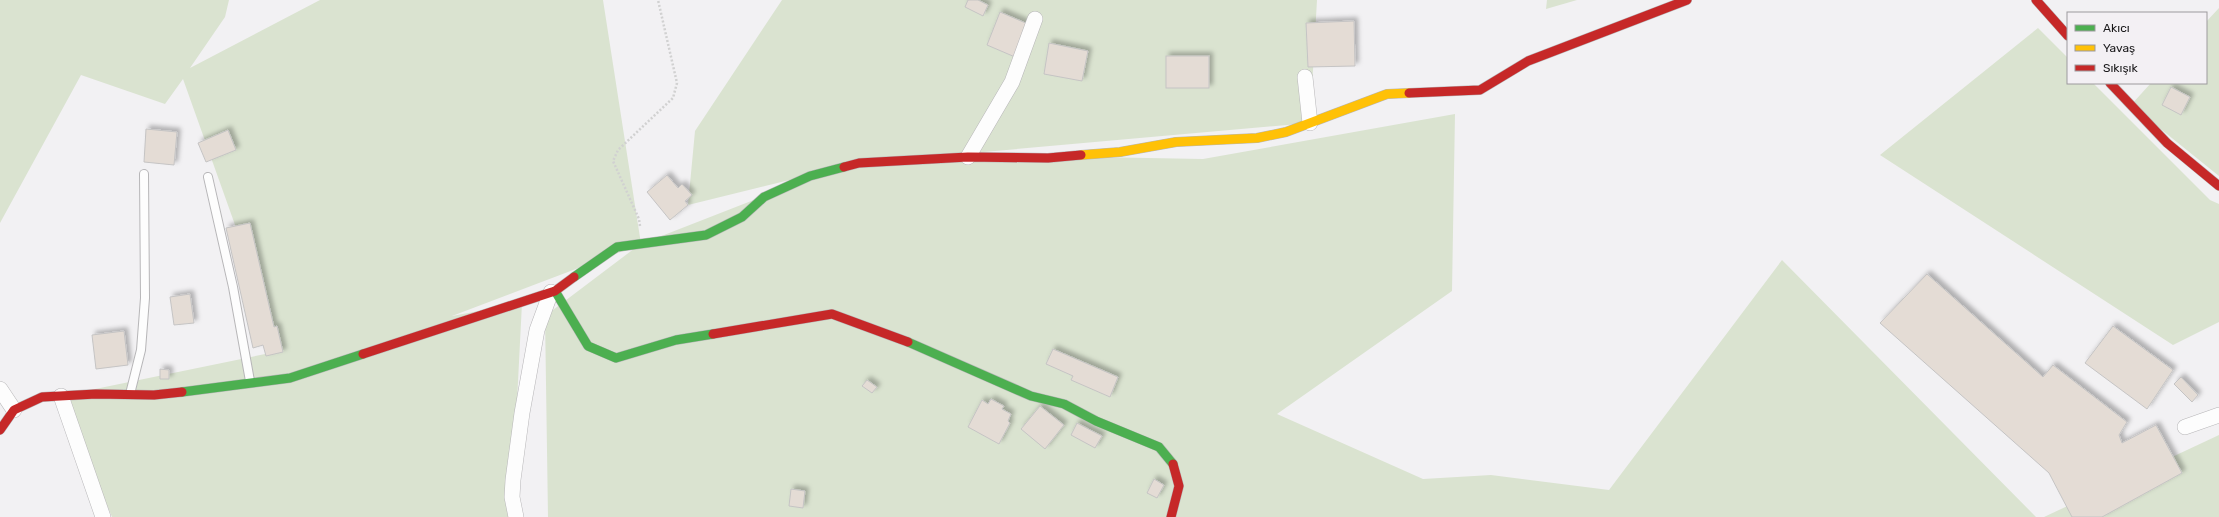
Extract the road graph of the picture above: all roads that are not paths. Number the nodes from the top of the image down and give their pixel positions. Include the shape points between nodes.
1 (1687, 0) edge
2 (2036, 0) edge
3 (1035, 19) dead end
4 (2067, 35) edge
5 (1305, 77) dead end
6 (2111, 84) edge
7 (1310, 123) junction
8 (968, 158) junction
9 (144, 174) dead end
10 (208, 177) dead end
11 (2219, 186) edge
12 (553, 292) junction
13 (250, 382) junction
14 (0, 389) edge
15 (130, 394) junction
16 (61, 396) junction
17 (14, 410) junction
18 (2219, 415) edge
19 (2185, 427) dead end
20 (0, 430) edge
21 (103, 517) edge
22 (516, 517) edge
23 (1171, 517) edge

1 - 7 street via 1528,61 1480,90 1387,94
2 - 4 street
3 - 8 street via 1012,82
5 - 7 street
6 - 11 street via 2167,143
7 - 8 street via 1286,132 1257,138 1176,142 1120,152 1048,158
8 - 12 street via 858,162 810,176 764,197 742,217 706,235 617,247
9 - 15 lane via 145,298 141,350
10 - 13 lane via 233,287
12 - 13 street via 290,378
12 - 22 street via 537,330 522,413 512,496
12 - 23 street via 588,346 616,358 676,340 832,314 916,344 1031,396 1064,404 1096,421 1159,447 1173,464 1179,486
13 - 15 street via 188,391
14 - 17 street
15 - 16 street
16 - 17 street via 42,397
16 - 21 street
17 - 20 street
18 - 19 street

